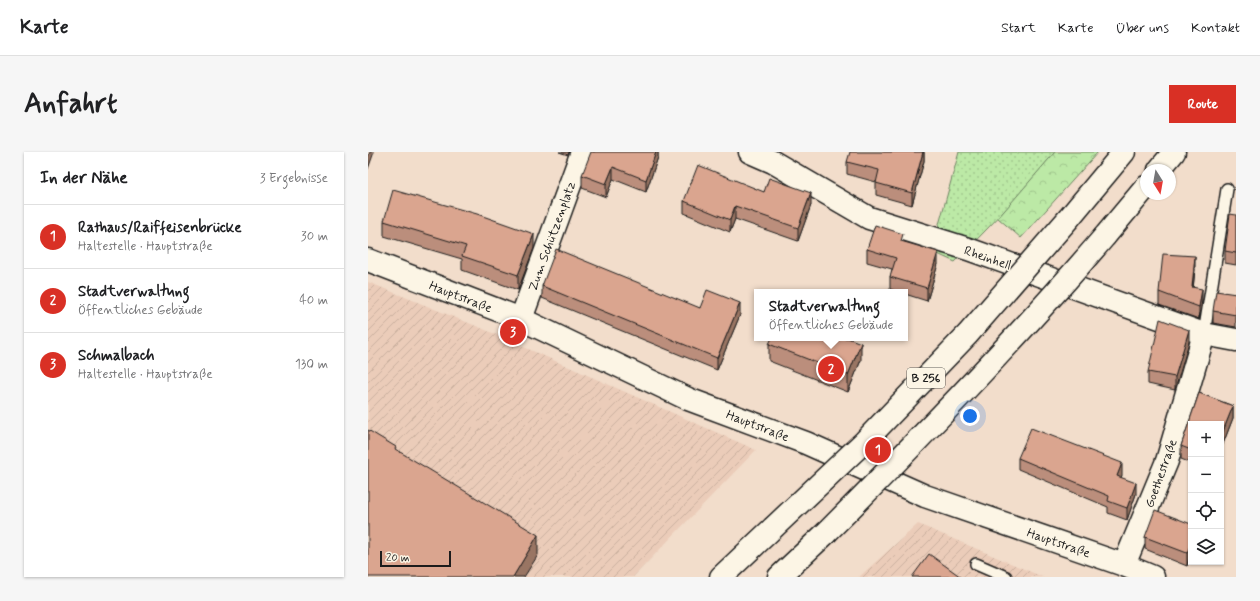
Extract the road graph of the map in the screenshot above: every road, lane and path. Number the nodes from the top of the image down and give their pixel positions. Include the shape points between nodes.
1 (582, 152) edge
2 (750, 152) edge
3 (1124, 152) edge
4 (1174, 152) edge
5 (1164, 164) edge
6 (1227, 189) dead end
7 (1140, 193) edge
8 (368, 260) edge
9 (521, 319) junction
10 (1204, 334) junction
11 (1236, 340) edge
12 (976, 564) dead end
13 (1124, 565) junction
14 (721, 577) edge
15 (779, 577) edge
16 (1006, 577) edge
17 (1153, 577) edge

1 - 9 main road, Zum Schützenplatz
2 - 10 main road, Rheinhell via 773,162 868,218 968,249
3 - 14 main road, B 256, bridge via 968,334 865,441
4 - 5 main road
6 - 10 lane
7 - 15 main road, B 256, bridge via 1054,296 1010,343 892,467
8 - 9 main road, Hauptstraße
9 - 13 main road, Hauptstraße via 688,399 806,443 925,496
10 - 11 main road, Rheinhell
10 - 13 main road, Goethestraße via 1167,461
12 - 16 lane
13 - 17 main road, Hauptstraße

